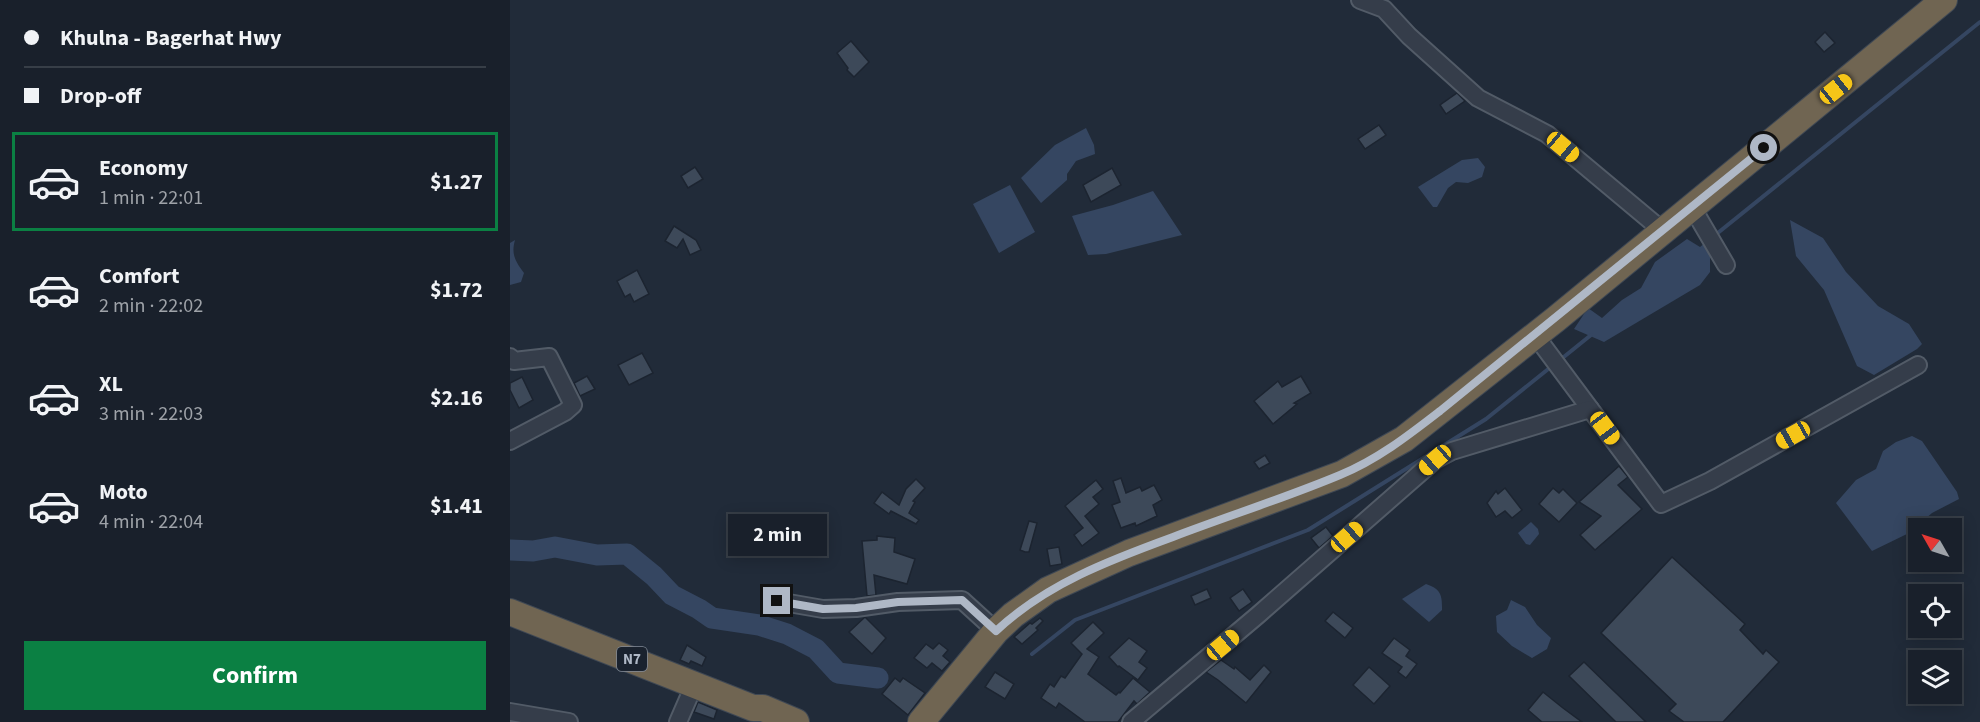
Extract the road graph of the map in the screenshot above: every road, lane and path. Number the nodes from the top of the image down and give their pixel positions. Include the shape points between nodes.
1 (1360, 0) edge
2 (1944, 0) edge
3 (1692, 207) junction
4 (1663, 231) junction
5 (1725, 265) dead end
6 (1535, 335) junction
7 (510, 357) edge
8 (1918, 365) dead end
9 (1590, 410) junction
10 (510, 441) edge
11 (777, 601) dead end
12 (510, 612) edge
13 (996, 631) junction
14 (695, 683) junction
15 (753, 708) junction
16 (510, 712) edge
17 (923, 719) edge
18 (570, 722) edge
19 (678, 722) edge
20 (779, 722) edge
21 (796, 722) edge
22 (1131, 722) edge

1 - 4 street via 1384,9 1478,98 1547,134
2 - 3 highway
3 - 4 highway
3 - 5 street
4 - 6 highway
6 - 9 street
6 - 13 highway via 1404,439 1371,459 1341,474 1129,553 1048,590
7 - 10 street via 513,361 549,357 573,405
8 - 9 street via 1710,481 1661,504
9 - 22 street via 1452,451 1435,460
11 - 13 street via 823,609 962,600
12 - 14 highway, N7
13 - 17 highway
14 - 15 highway, N7
14 - 19 street
15 - 20 highway
15 - 21 highway, N7 via 763,708
16 - 18 street

